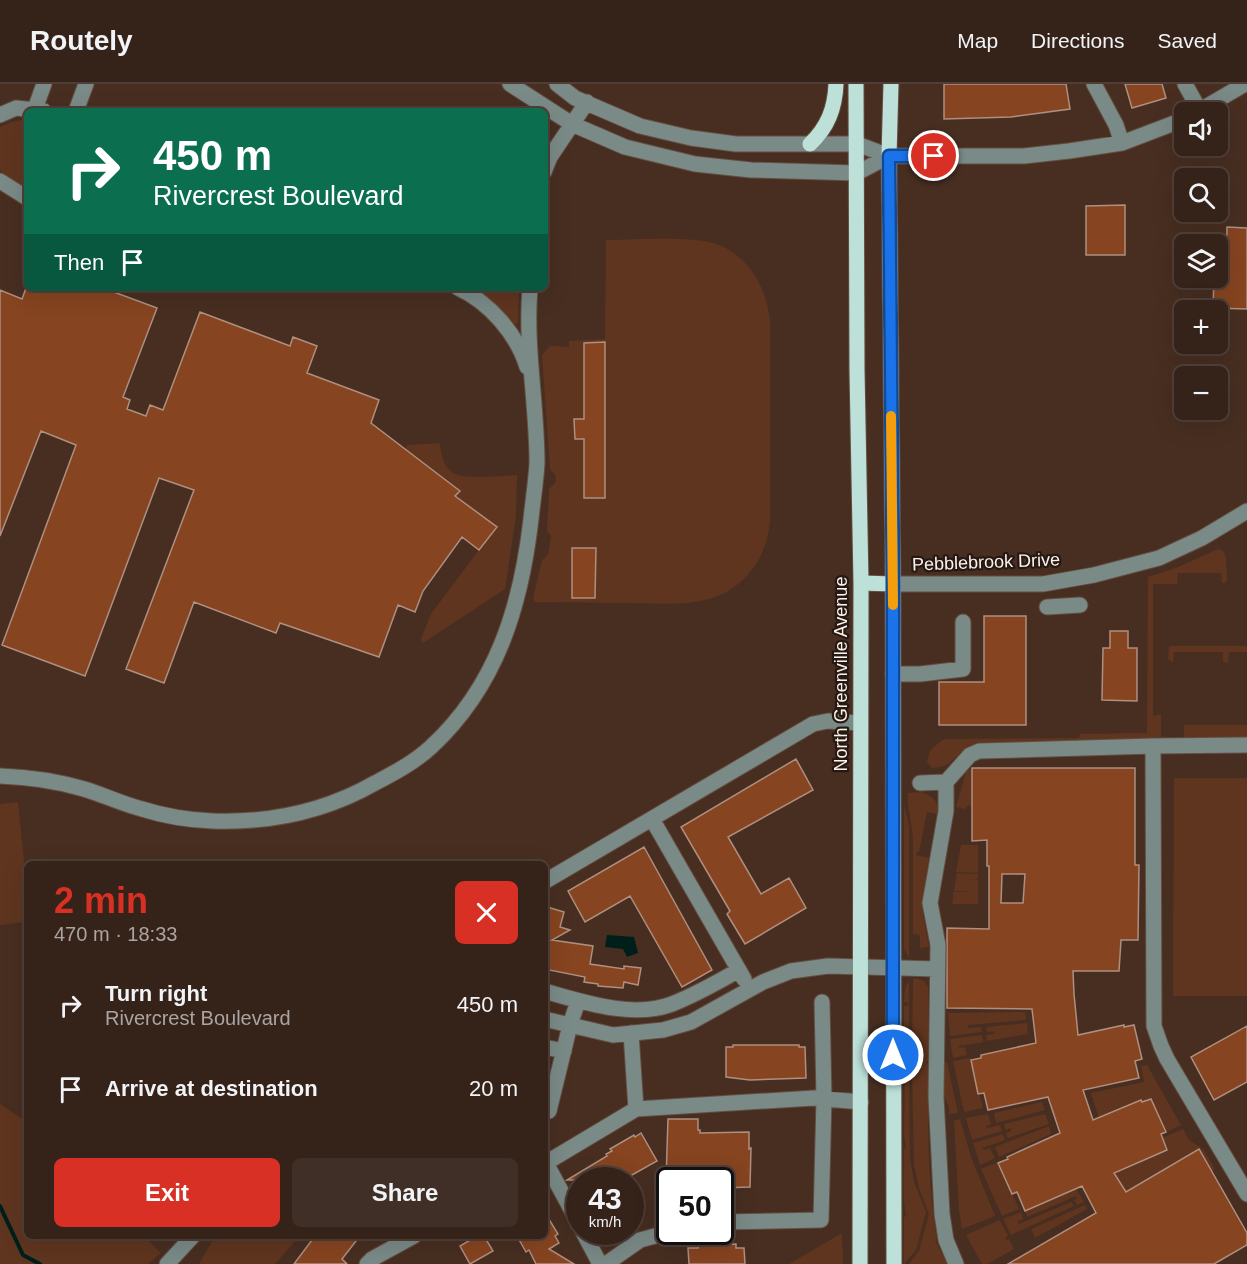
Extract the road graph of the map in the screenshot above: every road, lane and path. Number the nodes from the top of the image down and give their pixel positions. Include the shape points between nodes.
1 (44, 84) edge
2 (86, 84) edge
3 (510, 84) edge
4 (556, 84) edge
5 (836, 84) edge
6 (856, 84) edge
7 (891, 84) edge
8 (1094, 84) edge
9 (1185, 84) edge
10 (1245, 84) edge
11 (586, 102) junction
12 (1194, 102) edge
13 (1215, 102) edge
14 (40, 108) edge
15 (77, 108) edge
16 (547, 108) edge
17 (24, 109) edge
18 (548, 109) edge
19 (0, 114) edge
20 (1174, 123) edge
21 (572, 124) junction
22 (1122, 143) junction
23 (810, 144) junction
24 (857, 144) junction
25 (889, 156) junction
26 (548, 162) edge
27 (857, 173) junction
28 (0, 181) edge
29 (24, 196) edge
30 (464, 291) edge
31 (530, 291) edge
32 (533, 393) junction
33 (1247, 511) edge
34 (861, 583) junction
35 (893, 584) junction
36 (1080, 605) dead end
37 (1047, 607) dead end
38 (963, 622) dead end
39 (893, 674) junction
40 (860, 723) junction
41 (1247, 745) edge
42 (1153, 746) junction
43 (0, 776) edge
44 (946, 782) junction
45 (920, 783) dead end
46 (652, 819) junction
47 (548, 880) edge
48 (861, 967) junction
49 (892, 967) junction
50 (937, 969) junction
51 (739, 970) junction
52 (750, 989) junction
53 (548, 992) edge
54 (579, 1001) junction
55 (822, 1002) dead end
56 (548, 1020) edge
57 (570, 1025) junction
58 (631, 1033) junction
59 (548, 1048) edge
60 (564, 1051) junction
61 (824, 1098) junction
62 (861, 1102) junction
63 (636, 1109) junction
64 (549, 1111) dead end
65 (548, 1161) edge
66 (548, 1168) edge
67 (1247, 1194) edge
68 (566, 1201) edge
69 (734, 1222) edge
70 (656, 1236) edge
71 (189, 1239) edge
72 (409, 1239) edge
73 (590, 1245) edge
74 (167, 1264) edge
75 (367, 1264) edge
76 (600, 1264) edge
77 (606, 1264) edge
78 (860, 1264) edge
79 (894, 1264) edge
80 (956, 1264) edge

1 - 14 street
2 - 15 street
3 - 16 street
4 - 11 street
5 - 23 main road via 829,120
6 - 24 main road, North Greenville Avenue
7 - 25 main road
8 - 22 street
9 - 12 street
10 - 13 street
11 - 21 street
11 - 23 street via 640,126 691,138 736,144
17 - 19 street
18 - 21 street
20 - 22 street
21 - 26 street
21 - 27 street via 625,147 695,164
22 - 25 street via 1024,156
23 - 24 street
24 - 25 street
24 - 27 main road, North Greenville Avenue
25 - 27 street
25 - 35 main road
27 - 34 main road, North Greenville Avenue
28 - 29 street
30 - 32 street via 502,322 523,354
31 - 32 street
32 - 43 street via 537,464 526,556 510,622 500,651 469,704 429,749 355,794 295,814 261,820 210,821 172,816 60,783
33 - 35 street, Pebblebrook Drive via 1159,558 1094,575 1043,584
34 - 35 main road
34 - 40 main road, North Greenville Avenue
35 - 39 main road
36 - 37 street
38 - 39 street via 963,669
39 - 49 main road
40 - 46 street via 813,724
40 - 48 main road, North Greenville Avenue
41 - 42 street
42 - 44 street via 979,751 970,755
42 - 67 street via 1154,1026 1161,1047
44 - 45 street
44 - 50 street via 946,811 930,895 938,945
46 - 47 street
46 - 51 street
48 - 49 street
48 - 52 street via 791,970
48 - 62 main road, North Greenville Avenue
49 - 50 street
49 - 79 main road
50 - 80 street via 936,1097 942,1208 946,1240
51 - 52 street
51 - 54 street via 671,1005 629,1011
52 - 58 street via 691,1022
53 - 54 street
54 - 57 street
55 - 61 street
56 - 57 street
57 - 58 street via 613,1035
57 - 60 street
58 - 63 street
59 - 60 street
60 - 64 street
61 - 62 street
61 - 63 street
61 - 69 street via 821,1220
62 - 78 main road, North Greenville Avenue
63 - 65 street
66 - 68 street
70 - 77 street via 640,1240
71 - 74 street
72 - 75 street
73 - 76 street

